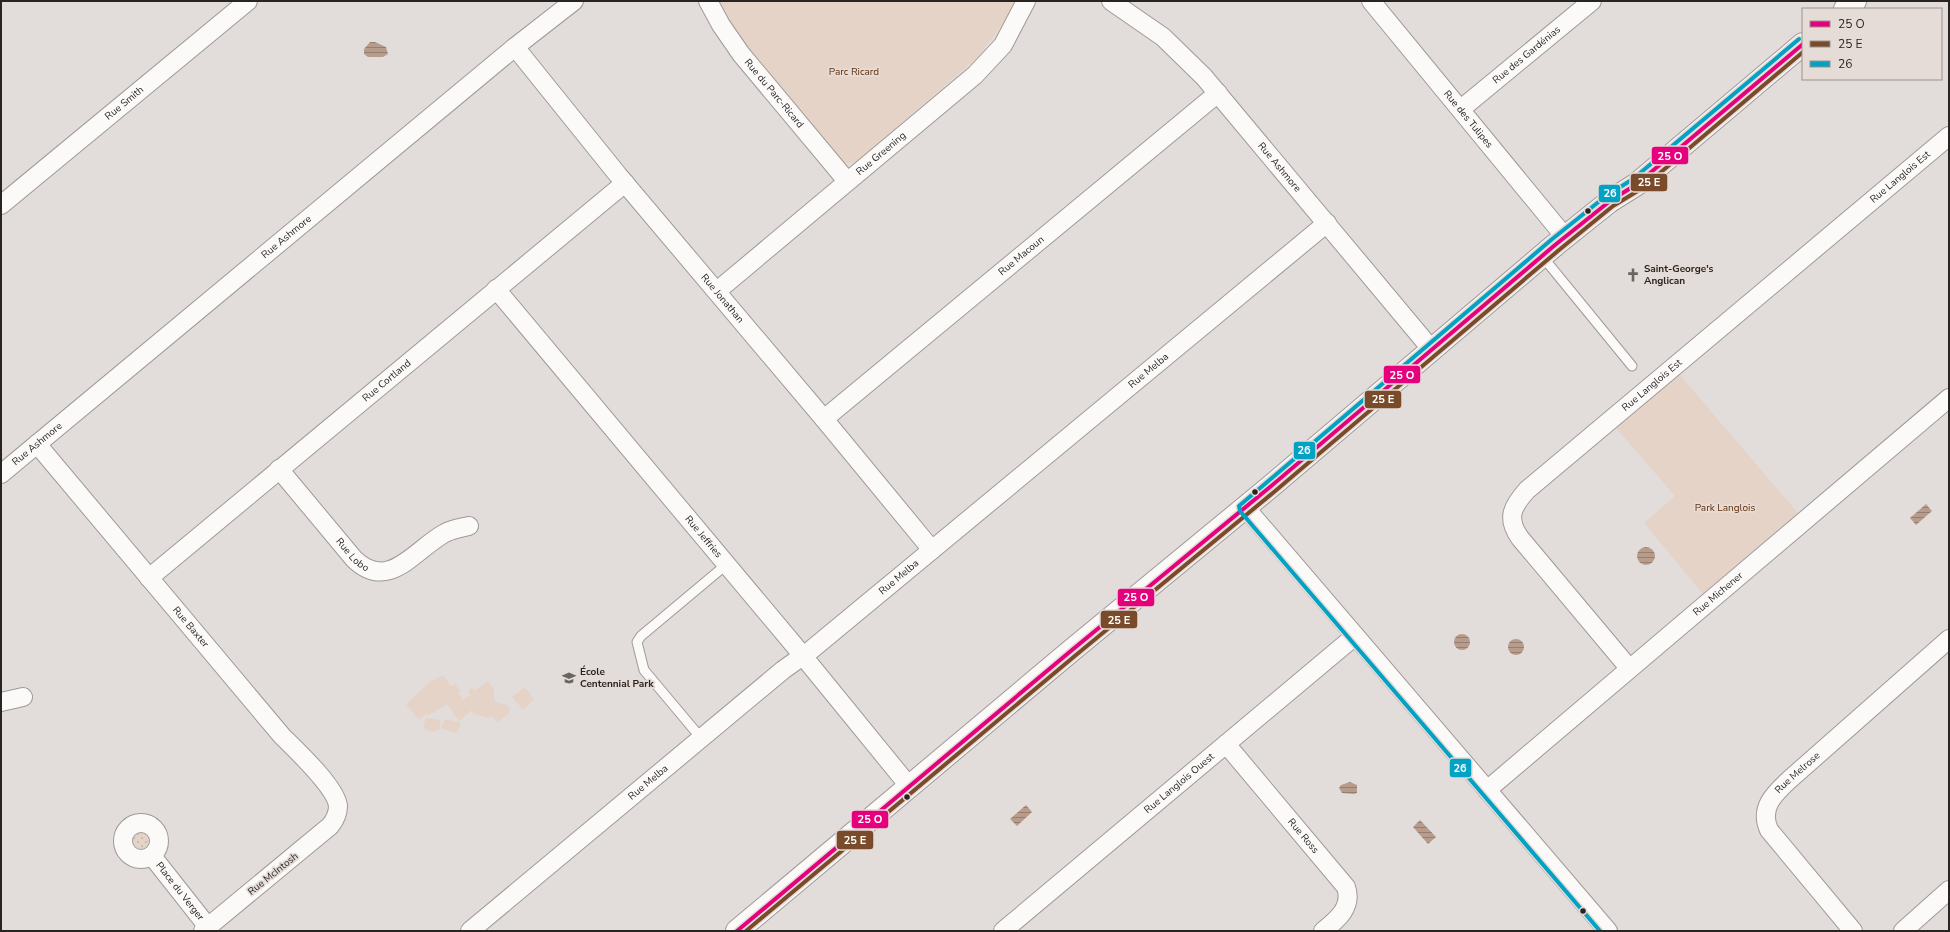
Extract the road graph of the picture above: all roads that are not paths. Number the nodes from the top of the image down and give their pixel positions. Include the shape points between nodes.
1 (248, 1) edge
2 (574, 1) edge
3 (708, 1) edge
4 (1026, 1) edge
5 (1112, 1) edge
6 (1371, 1) edge
7 (1592, 1) edge
8 (1855, 1) edge
9 (1847, 8) edge
10 (1802, 45) edge
11 (515, 47) junction
12 (1218, 93) junction
13 (1461, 109) junction
14 (1949, 136) edge
15 (847, 181) junction
16 (625, 183) junction
17 (1, 205) edge
18 (1327, 223) junction
19 (1565, 237) junction
20 (1542, 256) junction
21 (496, 289) junction
22 (717, 291) junction
23 (1432, 350) junction
24 (1632, 366) dead end
25 (1949, 398) edge
26 (824, 419) junction
27 (38, 444) junction
28 (279, 470) junction
29 (1, 474) edge
30 (1245, 507) junction
31 (469, 526) dead end
32 (932, 550) junction
33 (727, 564) junction
34 (149, 578) junction
35 (1355, 636) junction
36 (1949, 640) edge
37 (802, 656) junction
38 (1629, 668) junction
39 (23, 697) dead end
40 (1, 702) edge
41 (701, 738) junction
42 (1226, 744) junction
43 (909, 786) junction
44 (1487, 790) junction
45 (337, 812) joint
46 (152, 856) dead end
47 (1949, 890) edge
48 (205, 929) edge
49 (1603, 929) edge
50 (470, 931) edge
51 (737, 931) edge
52 (1003, 931) edge
53 (1323, 931) edge
54 (1853, 931) edge
55 (1903, 931) edge

1 - 17 street, Rue Smith
2 - 11 street, Rue Ashmore
3 - 15 street, Rue du Parc-Ricard via 741,54
4 - 15 street, Rue Greening via 1010,34 985,65
5 - 12 street, Rue Ashmore via 1163,37
6 - 13 street, Rue des Tulipes
7 - 13 street, Rue des Gardénias
8 - 9 street
10 - 19 street via 1637,184 1610,201
11 - 16 street, Rue Jonathan
11 - 27 street, Rue Ashmore
12 - 18 street, Rue Ashmore
12 - 26 street, Rue Macoun
13 - 19 street, Rue des Tulipes
14 - 38 street, Rue Langlois Est via 1527,490 1515,505 1511,518 1512,525 1520,538
15 - 22 street, Rue Greening
16 - 21 street, Rue Cortland
16 - 22 street, Rue Jonathan
18 - 23 street, Rue Ashmore
18 - 32 street, Rue Melba
19 - 20 street
20 - 23 street
20 - 24 lane
21 - 28 street, Rue Cortland
21 - 33 street, Rue Jeffries
22 - 26 street, Rue Jonathan
23 - 30 street
25 - 38 street, Rue Michener
26 - 32 street, Rue Jonathan
27 - 29 street, Rue Ashmore
27 - 34 street, Rue Baxter
28 - 31 street, Rue Lobo via 354,559 361,566 376,571 393,570 445,533
28 - 34 street, Rue Cortland
30 - 35 street
30 - 43 street
32 - 37 street, Rue Melba
33 - 37 street, Rue Jeffries
33 - 41 lane via 637,642 644,670
34 - 45 street, Rue Baxter via 332,792
35 - 42 street, Rue Langlois Ouest
35 - 44 street
36 - 54 street, Rue Melrose via 1789,780 1767,807 1765,816 1769,830
37 - 41 street, Rue Melba
37 - 43 street, Rue Jeffries
38 - 44 street, Rue Michener
39 - 40 street
41 - 50 street, Rue Melba
42 - 52 street, Rue Langlois Ouest
42 - 53 street, Rue Ross via 1346,887 1348,899 1345,908
43 - 51 street
44 - 49 street
45 - 48 street, Rue McIntosh via 330,826
46 - 48 street, Place du Verger
47 - 55 street

